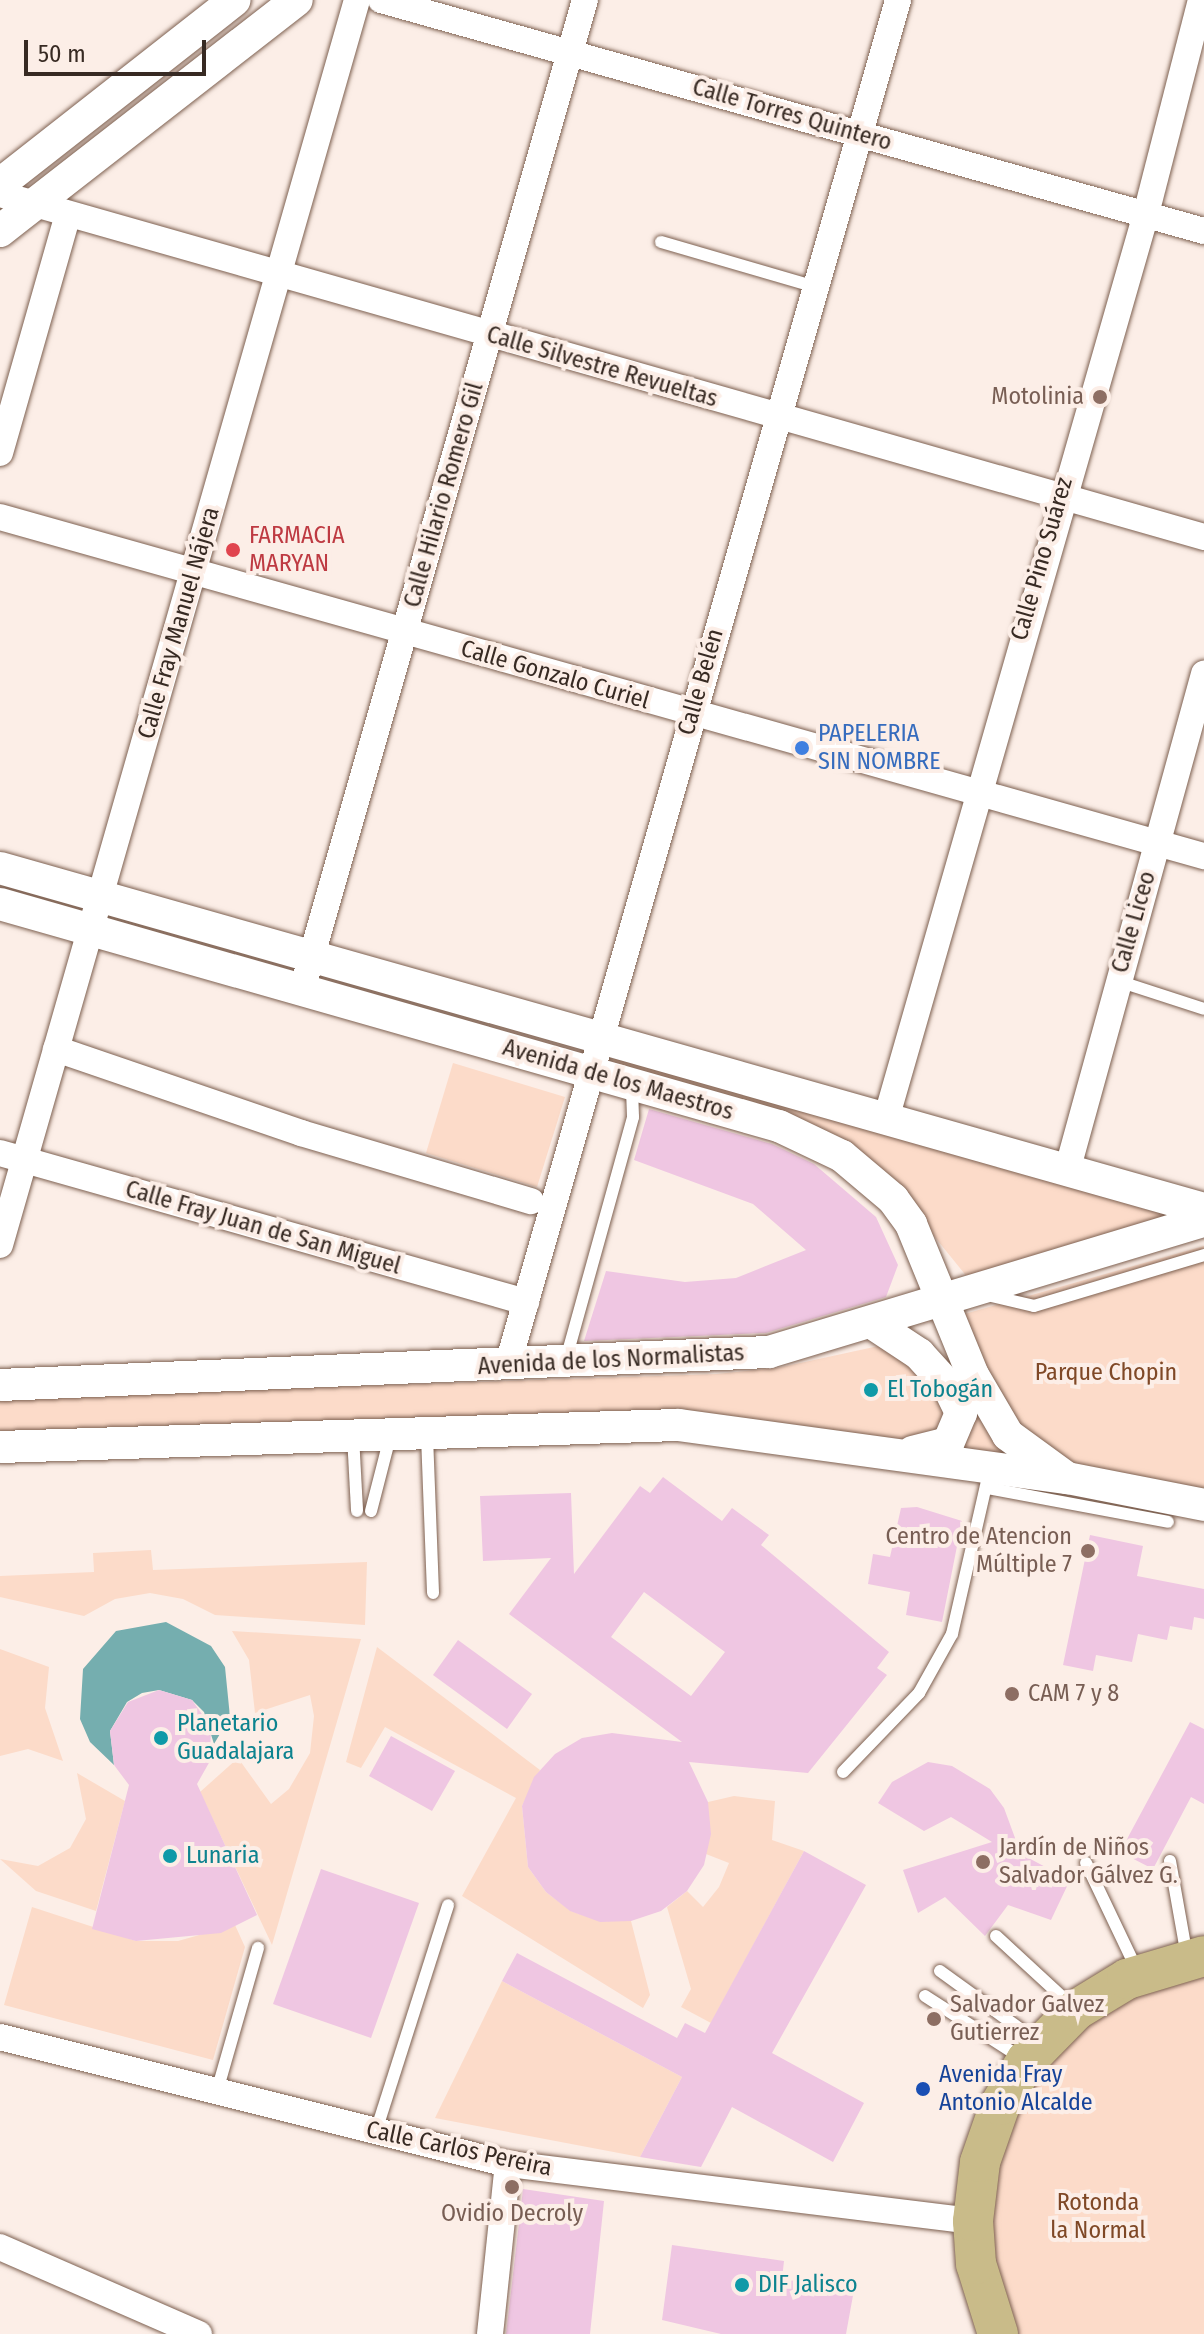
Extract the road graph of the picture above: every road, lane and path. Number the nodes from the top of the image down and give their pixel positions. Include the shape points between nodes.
1 (235, 0) edge
2 (297, 0) edge
3 (357, 0) edge
4 (381, 0) edge
5 (585, 0) edge
6 (898, 0) edge
7 (1201, 0) edge
8 (570, 53) junction
9 (861, 134) junction
10 (0, 184) edge
11 (0, 194) edge
12 (34, 204) junction
13 (68, 214) junction
14 (1146, 214) junction
15 (0, 231) edge
16 (1204, 231) edge
17 (661, 242) dead end
18 (278, 275) junction
19 (812, 286) junction
20 (489, 335) junction
21 (776, 416) junction
22 (0, 453) edge
23 (1060, 496) junction
24 (0, 517) edge
25 (1204, 537) edge
26 (193, 572) junction
27 (404, 632) junction
28 (1204, 674) edge
29 (692, 714) junction
30 (975, 793) junction
31 (1157, 844) junction
32 (1204, 856) edge
33 (0, 868) edge
34 (100, 897) junction
35 (0, 904) edge
36 (91, 930) junction
37 (311, 957) junction
38 (1118, 981) junction
39 (302, 990) junction
40 (1204, 1009) edge
41 (600, 1040) junction
42 (56, 1049) junction
43 (591, 1072) junction
44 (632, 1085) junction
45 (886, 1119) junction
46 (12, 1156) edge
47 (1067, 1171) junction
48 (531, 1201) dead end
49 (1204, 1209) edge
50 (1204, 1221) edge
51 (0, 1245) edge
52 (1204, 1255) edge
53 (980, 1293) junction
54 (526, 1302) junction
55 (942, 1305) junction
56 (875, 1325) junction
57 (565, 1362) junction
58 (508, 1364) junction
59 (0, 1385) edge
60 (427, 1433) junction
61 (390, 1435) junction
62 (353, 1436) junction
63 (0, 1447) edge
64 (901, 1454) junction
65 (988, 1478) junction
66 (1067, 1478) junction
67 (1204, 1505) edge
68 (1168, 1522) dead end
69 (433, 1593) dead end
70 (843, 1772) dead end
71 (1170, 1861) dead end
72 (1086, 1863) dead end
73 (448, 1905) dead end
74 (996, 1936) dead end
75 (258, 1948) dead end
76 (1196, 1957) edge
77 (940, 1971) dead end
78 (1139, 1974) junction
79 (925, 1996) dead end
80 (1076, 2010) junction
81 (2, 2041) edge
82 (1033, 2052) junction
83 (217, 2091) junction
84 (376, 2131) junction
85 (508, 2164) junction
86 (973, 2221) junction
87 (0, 2247) edge
88 (199, 2334) edge
89 (490, 2334) edge
90 (998, 2334) edge

1 - 10 street
2 - 12 street
3 - 18 street, Calle Fray Manuel Nájera
4 - 8 street, Calle Torres Quintero
5 - 8 street, Calle Hilario Romero Gil
6 - 9 street, Calle Belén
7 - 14 street, Calle Pino Suárez
8 - 9 street, Calle Torres Quintero
8 - 20 street, Calle Hilario Romero Gil
9 - 14 street, Calle Torres Quintero
9 - 19 street, Calle Belén
11 - 12 street, Calle Silvestre Revueltas
12 - 13 street, Calle Silvestre Revueltas
12 - 15 street
13 - 18 street, Calle Silvestre Revueltas
13 - 22 street
14 - 16 street, Calle Torres Quintero
14 - 23 street, Calle Pino Suárez
17 - 19 lane
18 - 20 street, Calle Silvestre Revueltas
18 - 26 street, Calle Fray Manuel Nájera
19 - 21 street, Calle Belén
20 - 21 street, Calle Silvestre Revueltas
20 - 27 street, Calle Hilario Romero Gil
21 - 23 street, Calle Silvestre Revueltas
21 - 29 street, Calle Belén
23 - 25 street, Calle Silvestre Revueltas
23 - 30 street, Calle Pino Suárez
24 - 26 street, Calle Gonzalo Curiel
26 - 27 street, Calle Gonzalo Curiel
26 - 34 street, Calle Fray Manuel Nájera
27 - 29 street, Calle Gonzalo Curiel
27 - 37 street, Calle Hilario Romero Gil
28 - 31 street, Calle Liceo
29 - 30 street, Calle Gonzalo Curiel
29 - 41 street, Calle Belén
30 - 31 street, Calle Gonzalo Curiel
30 - 45 street, Calle Pino Suárez
31 - 32 street, Calle Gonzalo Curiel
31 - 38 street, Calle Liceo
33 - 34 street, Avenida de los Maestros
34 - 36 street, Calle Fray Manuel Nájera
34 - 37 street, Avenida de los Maestros
35 - 36 street, Avenida de los Maestros
36 - 39 street, Avenida de los Maestros
36 - 42 street, Calle Fray Manuel Nájera
37 - 39 street, Calle Hilario Romero Gil
37 - 41 street, Avenida de los Maestros
38 - 40 lane
38 - 47 street, Calle Liceo
39 - 43 street, Avenida de los Maestros
41 - 43 street, Calle Belén
41 - 45 street, Avenida de los Maestros
42 - 46 street, Calle Fray Manuel Nájera
42 - 48 street via 301,1133
43 - 44 street, Avenida de los Maestros
43 - 54 street, Calle Belén
44 - 55 street, Avenida de los Maestros via 779,1126 842,1156 893,1199 911,1224
44 - 57 lane via 633,1117
45 - 47 street, Avenida de los Maestros
46 - 51 street, Calle Fray Manuel Nájera
46 - 54 street, Calle Fray Juan de San Miguel
47 - 49 street, Avenida de los Maestros
50 - 53 street, Avenida de los Normalistas
52 - 53 lane via 1034,1306
53 - 55 street, Avenida de los Normalistas
54 - 58 street, Calle Belén
55 - 56 street, Avenida de los Normalistas
55 - 66 street, Avenida de los Maestros via 1008,1435
56 - 57 street, Avenida de los Normalistas via 769,1352
56 - 64 street via 919,1354 961,1413 948,1443
57 - 58 street, Avenida de los Normalistas
58 - 59 street, Avenida de los Normalistas
60 - 61 street
60 - 64 street via 679,1425
60 - 69 lane
61 - 62 street
61 - 62 lane via 364,1511
62 - 63 street
64 - 65 street
65 - 66 street
65 - 68 lane
65 - 70 lane via 952,1634 919,1693
66 - 67 street
71 - 76 lane
72 - 78 lane
73 - 84 lane
74 - 80 lane
75 - 83 lane
76 - 78 main road
77 - 82 lane
78 - 80 main road
79 - 82 lane
80 - 82 main road
81 - 83 street, Calle Carlos Pereira
82 - 86 main road via 1000,2105 980,2162
83 - 84 street, Calle Carlos Pereira
84 - 85 street, Calle Carlos Pereira
85 - 86 street, Calle Carlos Pereira
85 - 89 street
86 - 90 main road via 976,2264
87 - 88 street

